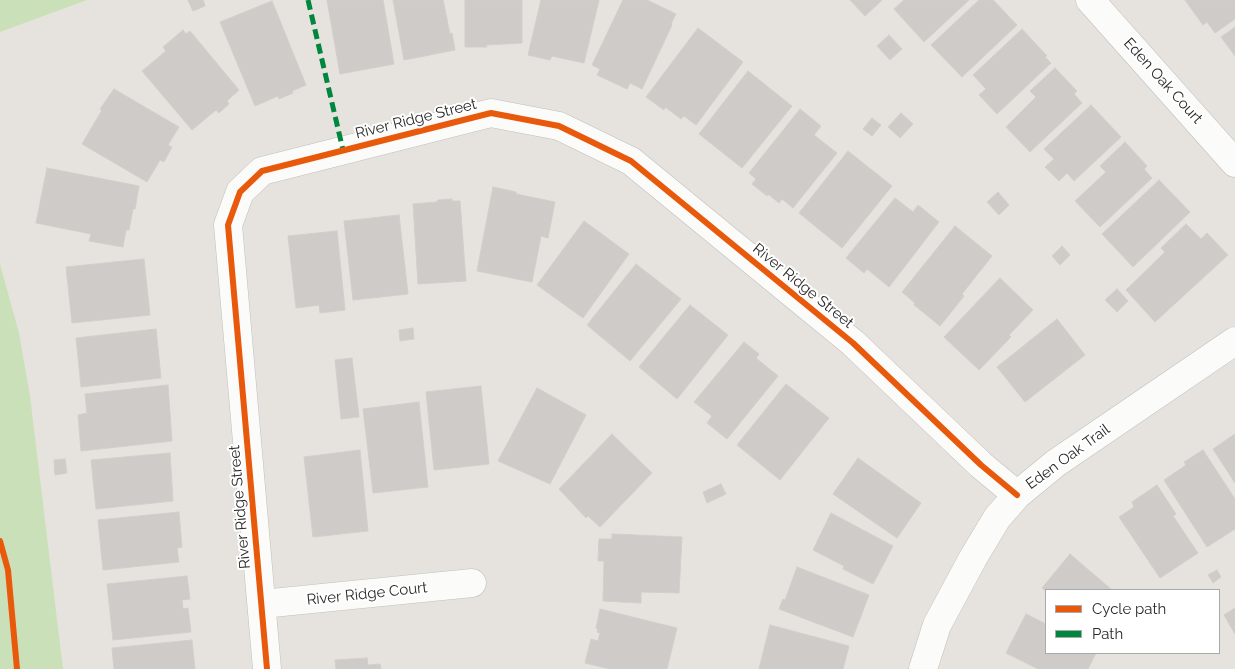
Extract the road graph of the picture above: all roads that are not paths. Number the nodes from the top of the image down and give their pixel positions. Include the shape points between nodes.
1 (1090, 0) edge
2 (1235, 163) edge
3 (1235, 341) edge
4 (1017, 494) junction
5 (472, 583) dead end
6 (262, 604) junction
7 (267, 669) edge
8 (923, 669) edge

1 - 2 street, Eden Oak Court
3 - 4 street, Eden Oak Trail via 1056,463
4 - 6 street, River Ridge Street via 981,466 853,343 631,161 559,126 491,113 262,171 240,192 228,225
4 - 8 street, Eden Oak Trail via 997,518 959,583 937,624
5 - 6 street, River Ridge Court
6 - 7 street, River Ridge Street

